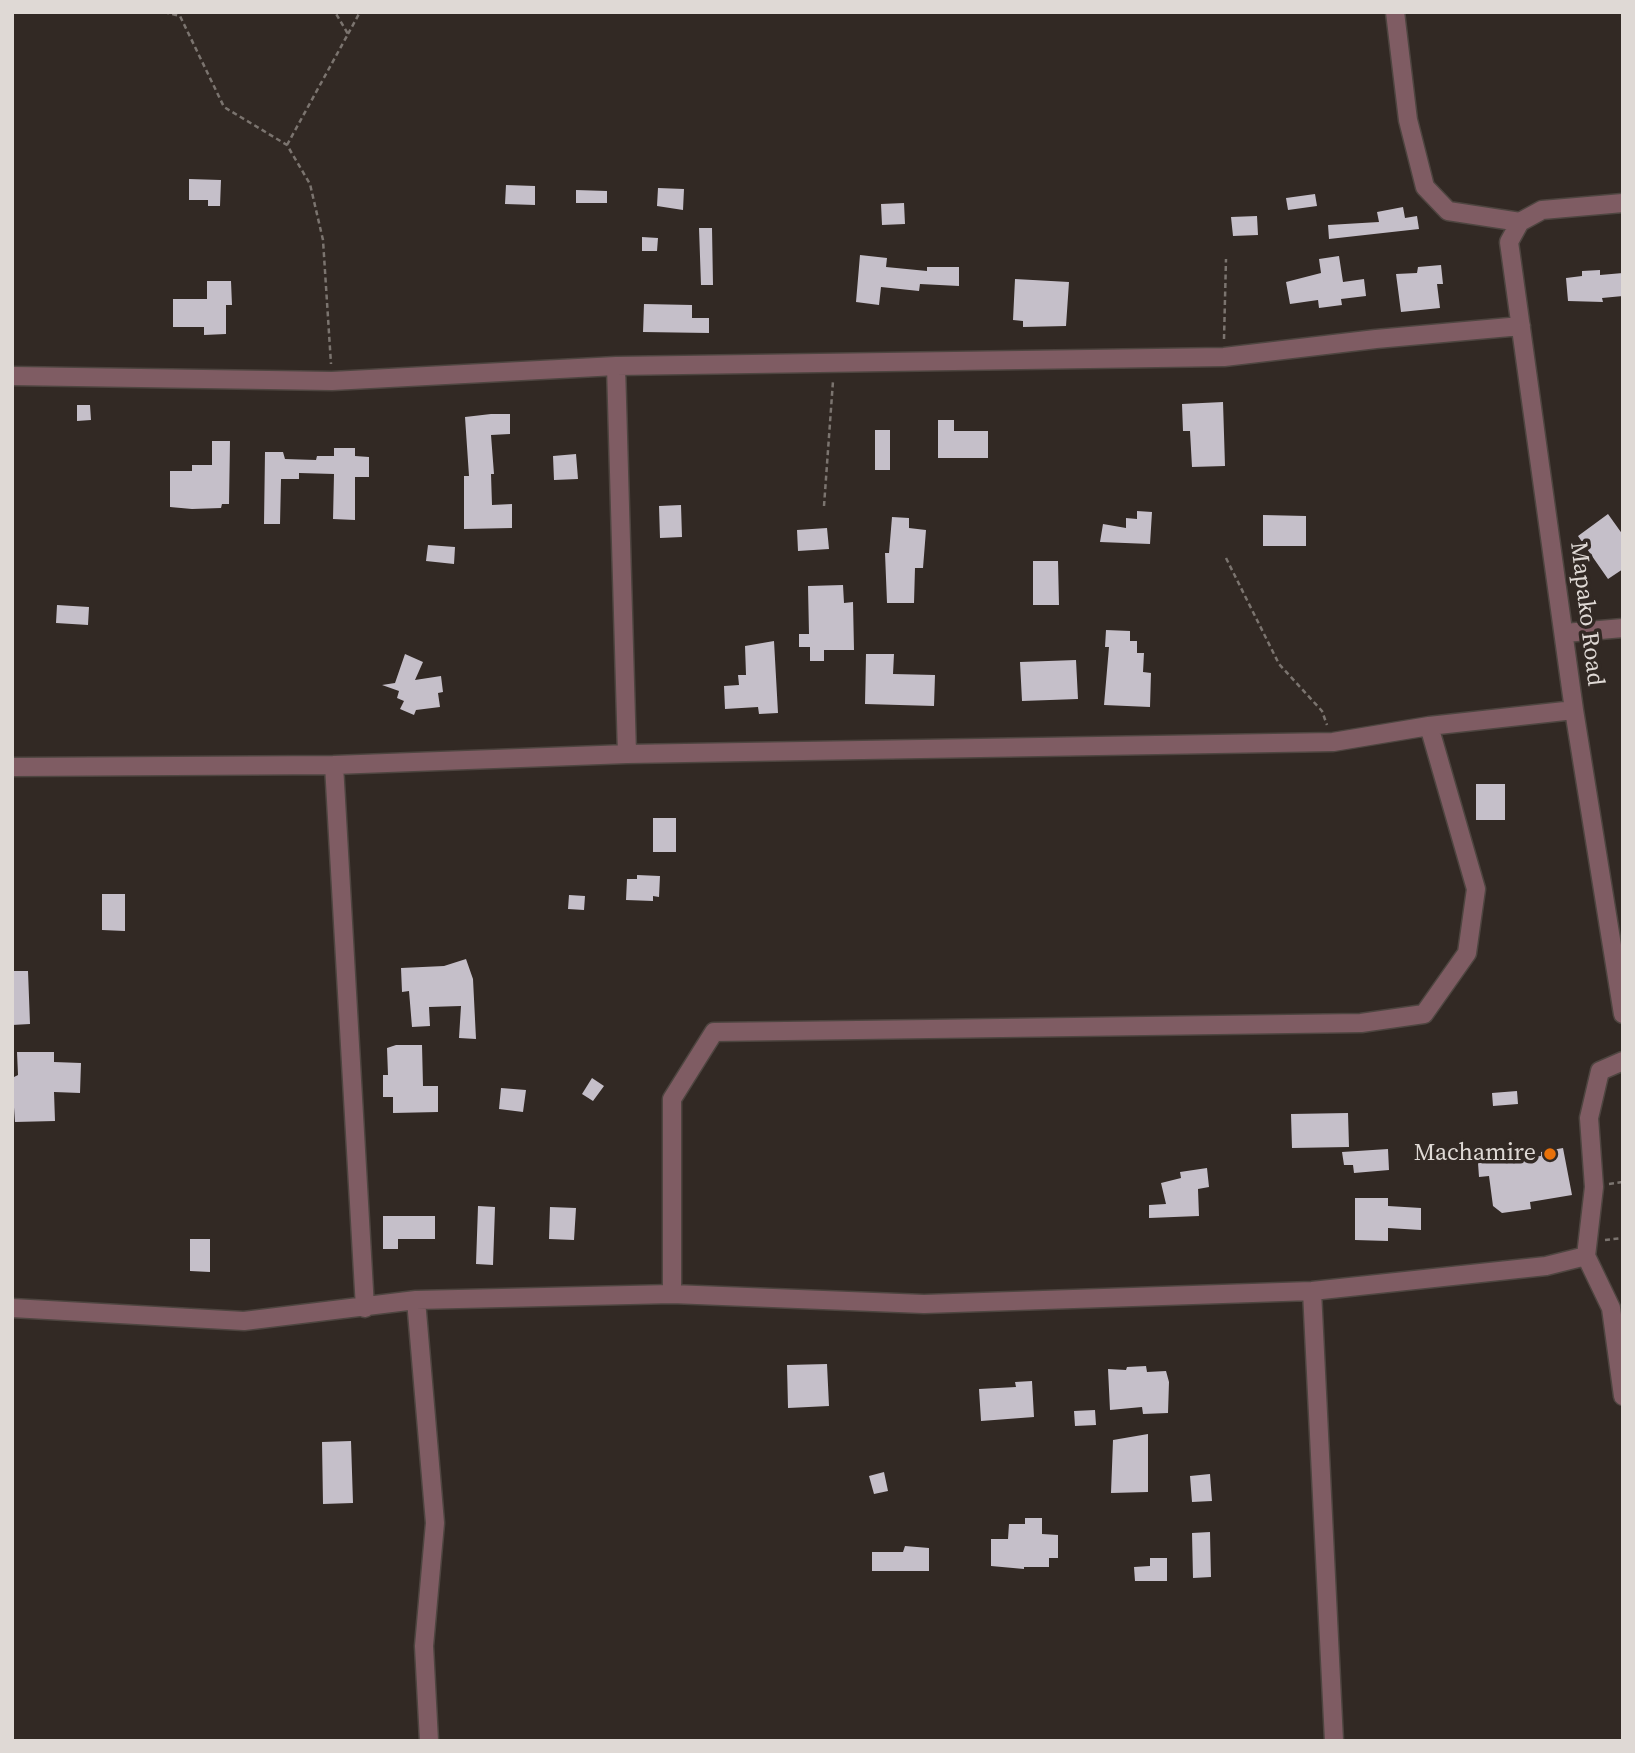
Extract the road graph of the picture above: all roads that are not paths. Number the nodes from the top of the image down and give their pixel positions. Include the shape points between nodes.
1 (1395, 12) edge
2 (1623, 203) edge
3 (1520, 222) junction
4 (1521, 326) junction
5 (616, 366) junction
6 (12, 376) edge
7 (1623, 628) edge
8 (1565, 633) junction
9 (1574, 710) junction
10 (1429, 726) junction
11 (627, 754) junction
12 (334, 765) junction
13 (12, 767) edge
14 (1623, 1014) edge
15 (1623, 1061) edge
16 (1586, 1256) junction
17 (1312, 1291) junction
18 (672, 1294) junction
19 (416, 1300) junction
20 (12, 1308) edge
21 (365, 1308) junction
22 (1623, 1396) edge
23 (429, 1741) edge
24 (1334, 1741) edge

1 - 3 street via 1408,120 1425,187 1448,211
2 - 3 street via 1542,209
3 - 4 street, Mapako Road via 1509,242
4 - 5 street via 1224,357
4 - 8 street, Mapako Road
5 - 6 street via 332,381
5 - 11 street
7 - 8 street
8 - 9 street, Mapako Road
9 - 10 street
9 - 14 street, Mapako Road
10 - 11 street via 1333,742
10 - 18 street via 1476,889 1467,953 1424,1014 1361,1023 714,1032 672,1099
11 - 12 street
12 - 13 street
12 - 21 street
15 - 16 street via 1600,1071 1589,1118 1594,1187
16 - 17 street via 1546,1265
16 - 22 street via 1611,1308
17 - 18 street via 924,1304
17 - 24 street
18 - 19 street
19 - 21 street
19 - 23 street via 435,1523 424,1646
20 - 21 street via 244,1321

